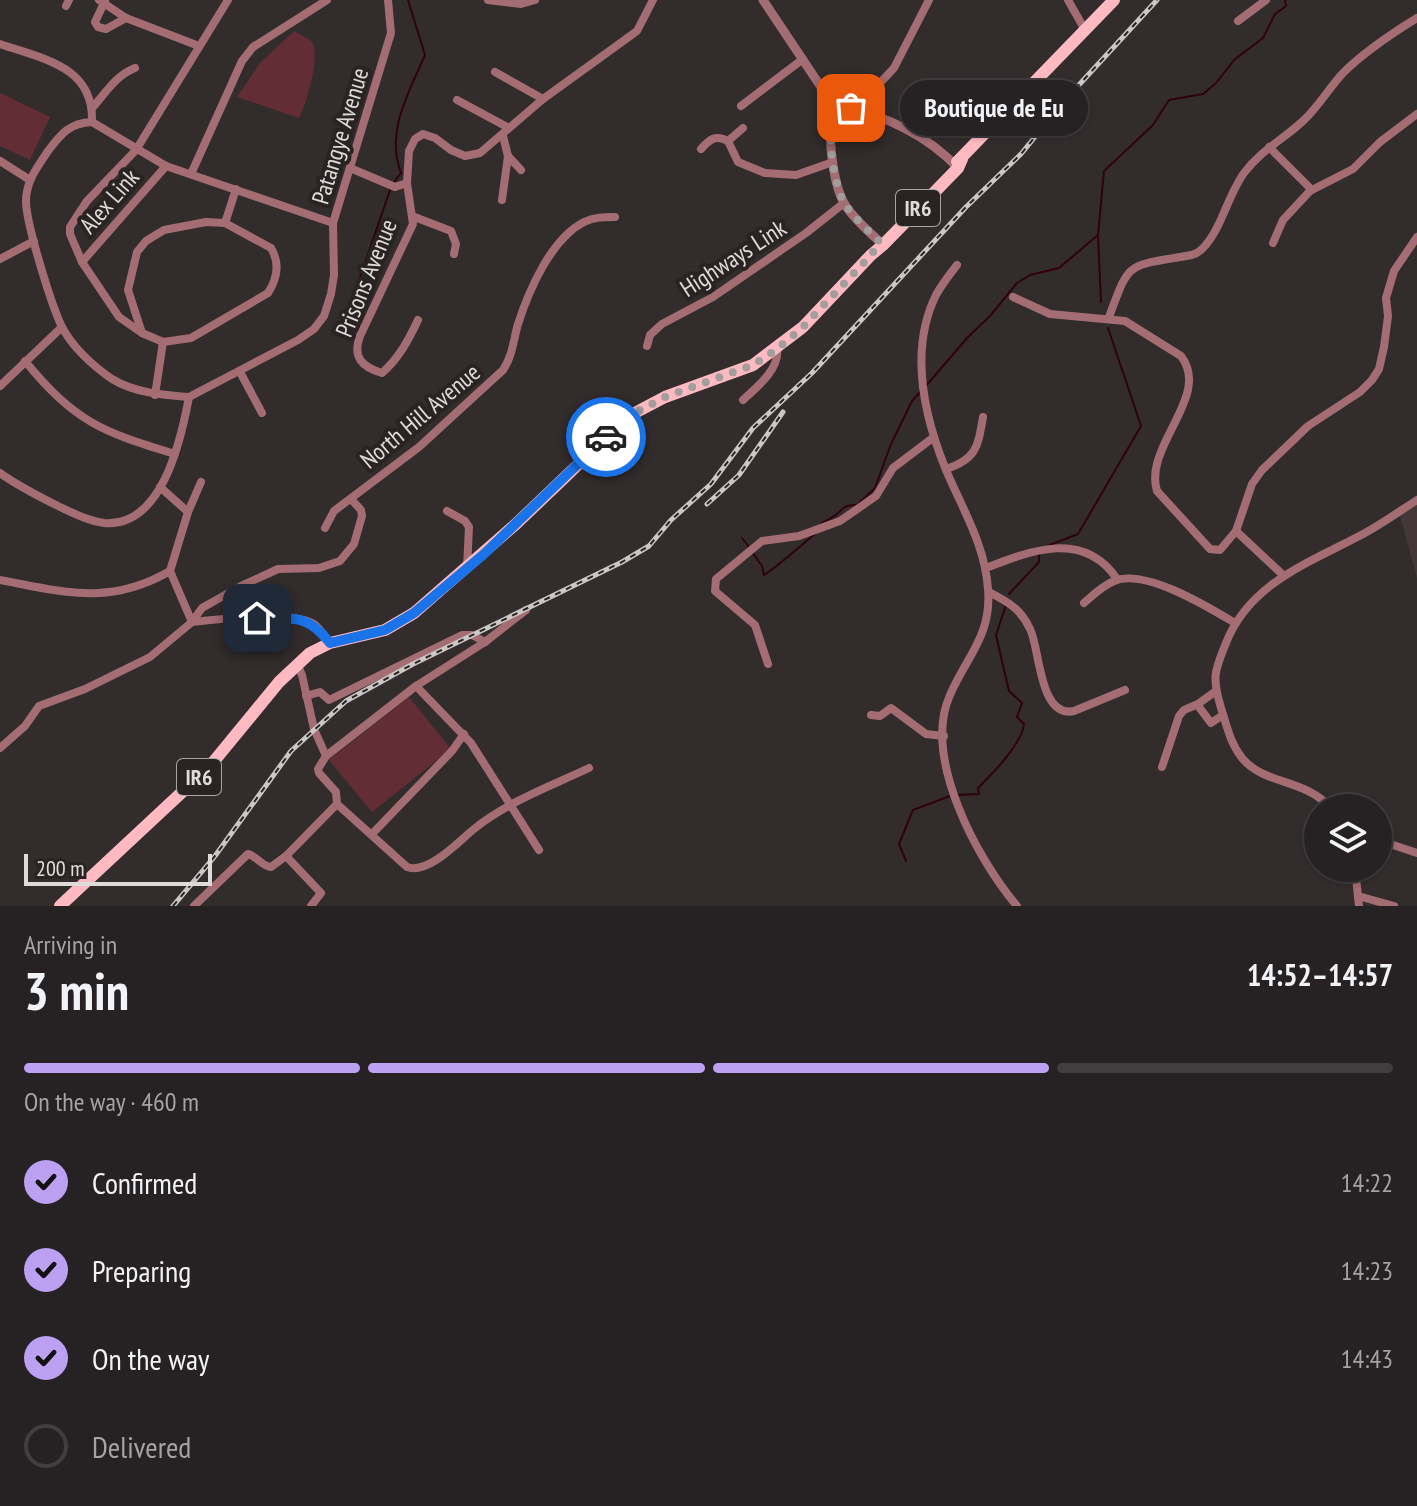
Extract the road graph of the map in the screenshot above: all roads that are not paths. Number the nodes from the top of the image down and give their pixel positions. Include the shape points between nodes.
1 (228, 0) edge
2 (327, 0) edge
3 (388, 0) edge
4 (488, 0) edge
5 (535, 0) edge
6 (653, 0) edge
7 (763, 0) edge
8 (929, 0) edge
9 (1068, 0) edge
10 (1114, 0) edge
11 (1266, 0) edge
12 (102, 1) edge
13 (126, 18) junction
14 (1417, 18) edge
15 (1238, 21) dead end
16 (1085, 30) junction
17 (0, 44) edge
18 (199, 46) junction
19 (803, 59) junction
20 (135, 68) dead end
21 (495, 72) dead end
22 (543, 99) junction
23 (457, 100) dead end
24 (838, 105) junction
25 (741, 106) dead end
26 (92, 108) junction
27 (860, 110) junction
28 (1417, 114) edge
29 (92, 122) junction
30 (743, 128) dead end
31 (506, 132) junction
32 (728, 141) junction
33 (1269, 147) junction
34 (701, 149) dead end
35 (136, 150) junction
36 (508, 156) junction
37 (0, 161) edge
38 (833, 162) junction
39 (958, 163) junction
40 (166, 166) junction
41 (350, 168) junction
42 (521, 170) dead end
43 (191, 174) junction
44 (30, 180) junction
45 (407, 183) junction
46 (236, 189) junction
47 (1310, 191) junction
48 (502, 200) dead end
49 (844, 203) junction
50 (412, 216) junction
51 (615, 217) dead end
52 (225, 223) junction
53 (333, 223) junction
54 (1417, 237) edge
55 (34, 241) junction
56 (1273, 243) dead end
57 (881, 244) junction
58 (454, 254) dead end
59 (0, 259) edge
60 (82, 262) junction
61 (957, 265) dead end
62 (1013, 297) dead end
63 (1109, 317) junction
64 (418, 320) dead end
65 (62, 327) junction
66 (142, 333) junction
67 (163, 342) junction
68 (647, 346) dead end
69 (777, 349) junction
70 (25, 361) junction
71 (240, 372) junction
72 (0, 386) edge
73 (155, 395) junction
74 (189, 397) junction
75 (743, 400) dead end
76 (262, 413) dead end
77 (983, 417) dead end
78 (934, 437) junction
79 (175, 454) junction
80 (946, 469) junction
81 (0, 473) edge
82 (201, 482) dead end
83 (160, 487) junction
84 (351, 499) junction
85 (1417, 500) edge
86 (447, 511) dead end
87 (188, 512) junction
88 (325, 528) dead end
89 (1236, 531) junction
90 (986, 568) junction
91 (467, 569) junction
92 (170, 571) junction
93 (1283, 575) junction
94 (1117, 579) junction
95 (0, 580) edge
96 (989, 592) junction
97 (1084, 603) dead end
98 (526, 610) dead end
99 (192, 622) junction
100 (1235, 623) junction
101 (485, 642) junction
102 (330, 643) junction
103 (297, 664) junction
104 (768, 664) dead end
105 (416, 686) junction
106 (1125, 690) dead end
107 (1216, 691) junction
108 (306, 696) junction
109 (1198, 704) junction
110 (871, 715) dead end
111 (1223, 715) junction
112 (464, 734) junction
113 (944, 736) junction
114 (0, 748) edge
115 (326, 756) junction
116 (1162, 767) dead end
117 (589, 768) dead end
118 (1316, 794) edge
119 (337, 804) junction
120 (510, 807) junction
121 (372, 834) junction
122 (1392, 845) edge
123 (539, 850) dead end
124 (1417, 853) edge
125 (286, 856) junction
126 (1356, 882) edge
127 (1358, 896) junction
128 (60, 906) edge
129 (194, 906) edge
130 (311, 906) edge
131 (1017, 906) edge
132 (1359, 906) edge
133 (1394, 906) edge

1 - 18 street
2 - 43 street via 253,47 242,61
3 - 41 street, Patangye Avenue via 391,33
4 - 5 street
6 - 22 street, Prisons Avenue via 637,31
7 - 19 street
8 - 27 street via 894,68
9 - 16 street
10 - 16 main road, IR6
11 - 15 street
12 - 13 street
12 - 13 street via 98,27 106,29
13 - 18 street
14 - 33 street via 1369,50 1300,124
16 - 39 main road, IR6
17 - 26 street via 69,70 86,87
18 - 35 street
19 - 24 street
19 - 25 street
20 - 26 street via 114,82
21 - 22 street
22 - 31 street, Prisons Avenue
23 - 31 street
24 - 27 street
24 - 38 street via 843,115 834,116
26 - 29 street
27 - 39 street via 918,135
28 - 47 street via 1353,169
29 - 35 street
29 - 44 street via 63,131
30 - 32 street
31 - 36 street
31 - 45 street, Prisons Avenue via 480,153 465,156 423,134 409,151
32 - 34 street via 712,138
32 - 38 street via 738,162 765,173 796,175
33 - 47 street
33 - 63 street via 1236,185 1203,248 1138,264 1121,283
35 - 40 street
35 - 60 street via 73,220 70,234
36 - 42 street
36 - 48 street
37 - 44 street
38 - 49 street
39 - 57 main road, IR6
40 - 43 street
40 - 60 street, Alex Link
41 - 45 street via 395,187
41 - 53 street, Patangye Avenue
43 - 46 street
44 - 55 street via 26,202
45 - 50 street, Prisons Avenue
46 - 52 street
46 - 53 street
47 - 56 street via 1283,220
49 - 57 street
49 - 68 street, Highways Link via 713,297 662,324
50 - 58 street via 451,231
50 - 64 street, Prisons Avenue via 413,224 355,348 357,358 382,373 406,346
51 - 84 street, North Hill Avenue via 584,222 546,262 533,283 503,370 419,447
52 - 66 street via 164,230 137,252 128,290
52 - 67 street via 271,248 275,282 268,293 191,338
53 - 71 street, Patangye Avenue via 334,275 324,316 298,340
54 - 89 street via 1394,271 1386,298 1379,369 1360,392 1308,426 1262,470
55 - 59 street
55 - 65 street
57 - 69 main road, IR6
60 - 66 street via 119,317
61 - 78 street via 932,304 922,343 923,397
62 - 63 street via 1050,314
63 - 89 street via 1135,325 1188,364 1189,390 1163,446 1154,480 1157,491 1210,549 1220,550
65 - 70 street
65 - 73 street via 77,348 114,380
66 - 67 street
67 - 73 street
69 - 75 street via 769,373
69 - 91 main road, IR6 via 753,365 629,416
70 - 72 street
70 - 79 street via 75,413 115,435
71 - 74 street, Patangye Avenue
71 - 76 street
73 - 74 street
74 - 79 street
77 - 80 street via 976,449
78 - 80 street
78 - 104 street via 893,468 876,496 840,521 799,536 762,541 716,579 715,591 755,625
79 - 83 street
80 - 90 street
81 - 83 street via 35,495 104,523 137,516
82 - 87 street
83 - 87 street
84 - 88 street, North Hill Avenue via 334,511
84 - 99 street, North Hill Avenue via 362,516 354,544 340,561 319,568 278,569 202,608
85 - 93 street
86 - 91 street via 469,527
87 - 92 street
89 - 93 street
90 - 94 street via 1027,552 1058,548 1086,552
90 - 96 street
91 - 102 main road, IR6 via 385,630
92 - 95 street via 106,594
92 - 99 street
93 - 100 street via 1246,606
94 - 97 street
94 - 100 street via 1151,581
96 - 106 street via 1011,603 1030,628 1042,678 1058,709 1074,711
96 - 113 street via 985,632 948,698
98 - 101 street
99 - 102 street via 299,619 315,624
99 - 114 street via 150,657 39,706
100 - 107 street via 1214,678
101 - 105 street
101 - 108 street via 462,635 329,700 320,692
102 - 103 main road, IR6
103 - 108 street
103 - 128 main road, IR6 via 210,766
105 - 112 street
105 - 115 street
107 - 109 street
107 - 111 street
108 - 115 street
109 - 111 street via 1208,722
109 - 116 street via 1181,712
110 - 113 street via 882,716 891,708 926,734
111 - 118 street via 1230,739 1248,764
112 - 120 street
112 - 121 street
113 - 131 street via 947,770 974,844
115 - 119 street via 318,769 336,792
117 - 120 street
119 - 121 street
119 - 125 street
120 - 121 street via 419,869 407,867
120 - 123 street
122 - 124 street
125 - 129 street via 269,867 248,854
125 - 130 street via 321,893
126 - 127 street
127 - 132 street
127 - 133 street

